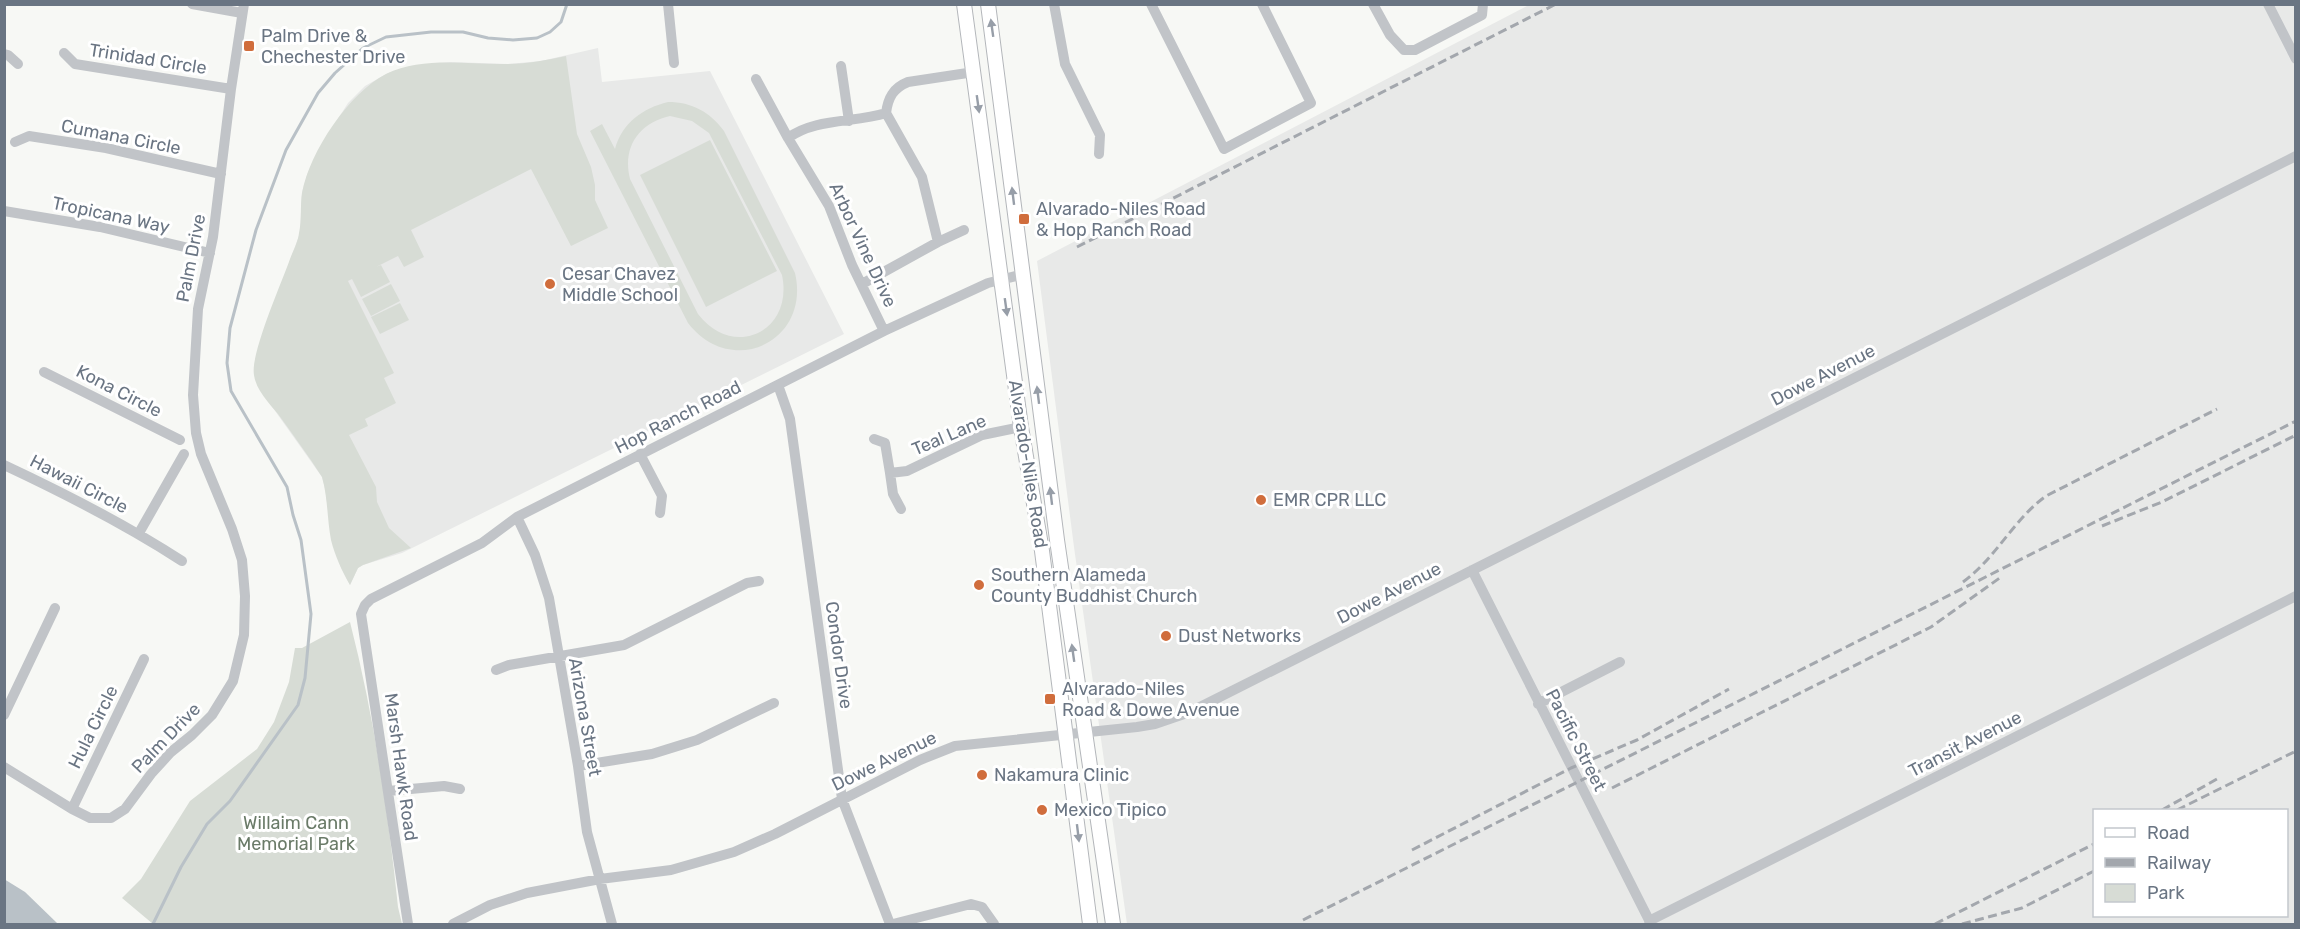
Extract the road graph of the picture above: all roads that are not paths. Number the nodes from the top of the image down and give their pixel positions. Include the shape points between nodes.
1 (192, 4) edge
2 (668, 4) edge
3 (964, 4) edge
4 (988, 4) edge
5 (1054, 4) edge
6 (1151, 4) edge
7 (1262, 4) edge
8 (1373, 4) edge
9 (2268, 4) edge
10 (243, 9) edge
11 (1482, 10) edge
12 (64, 53) dead end
13 (4, 54) edge
14 (2295, 59) edge
15 (674, 63) dead end
16 (18, 64) dead end
17 (841, 66) dead end
18 (974, 72) junction
19 (756, 79) dead end
20 (231, 89) junction
21 (886, 113) junction
22 (849, 121) junction
23 (788, 138) junction
24 (15, 142) dead end
25 (1099, 154) dead end
26 (2295, 156) edge
27 (221, 174) junction
28 (4, 211) edge
29 (964, 230) dead end
30 (938, 242) junction
31 (210, 253) junction
32 (1024, 274) junction
33 (1002, 278) junction
34 (861, 284) junction
35 (884, 331) junction
36 (44, 372) dead end
37 (778, 385) junction
38 (1021, 427) junction
39 (196, 433) junction
40 (180, 440) junction
41 (874, 440) dead end
42 (184, 454) junction
43 (201, 454) junction
44 (640, 454) junction
45 (4, 465) edge
46 (890, 473) junction
47 (900, 509) dead end
48 (660, 513) dead end
49 (517, 518) junction
50 (139, 533) junction
51 (182, 561) dead end
52 (1472, 570) junction
53 (759, 581) dead end
54 (2295, 596) edge
55 (55, 608) dead end
56 (362, 614) joint
57 (558, 656) junction
58 (144, 658) dead end
59 (1620, 662) dead end
60 (496, 670) dead end
61 (774, 703) dead end
62 (1538, 704) junction
63 (4, 715) edge
64 (1084, 731) junction
65 (1066, 733) junction
66 (578, 766) junction
67 (4, 767) edge
68 (460, 789) dead end
69 (388, 791) junction
70 (842, 799) junction
71 (72, 809) junction
72 (600, 879) junction
73 (1650, 923) edge
74 (408, 924) edge
75 (453, 924) edge
76 (612, 924) edge
77 (892, 924) edge
78 (994, 924) edge
79 (1090, 924) edge
80 (1113, 924) edge

1 - 10 street
2 - 15 street
3 - 18 main road, Alvarado-Niles Road
32 -> 4 main road, Alvarado-Niles Road
5 - 25 street via 1065,64 1100,135
6 - 7 street via 1224,149 1311,103
8 - 11 street via 1390,35 1404,50 1415,50
9 - 14 street
10 - 20 street, Palm Drive
12 - 20 street, Trinidad Circle via 75,64
13 - 16 street
17 - 22 street
18 - 21 street via 900,85 892,93
18 -> 33 main road, Alvarado-Niles Road
19 - 23 street, Arbor Vine Drive
20 - 27 street, Palm Drive
21 - 22 street
21 - 30 street via 922,177
22 - 23 street via 809,127
23 - 34 street, Arbor Vine Drive via 829,206
24 - 27 street, Cumana Circle via 29,136 106,148
26 - 52 street, Dowe Avenue
27 - 31 street, Palm Drive
28 - 31 street, Tropicana Way via 100,227
29 - 30 street
30 - 34 street
31 - 39 street, Palm Drive via 195,331
32 - 33 street, Hop Ranch Road
64 -> 32 main road, Alvarado-Niles Road
33 - 35 street, Hop Ranch Road
33 -> 38 main road, Alvarado-Niles Road
34 - 35 street, Arbor Vine Drive
35 - 37 street, Hop Ranch Road
36 - 40 street, Kona Circle
37 - 44 street, Hop Ranch Road
37 - 70 street, Condor Drive via 790,419
38 - 46 street, Teal Lane via 982,435 907,471
38 - 65 main road, Alvarado-Niles Road
39 - 40 street
39 - 43 street, Palm Drive
40 - 42 street
41 - 46 street, Teal Lane via 885,443
42 - 43 street
42 - 50 street, Hawaii Circle
43 - 71 street, Palm Drive via 242,560 244,634 232,681 212,716 171,752 118,815 90,818
44 - 48 street via 662,496
44 - 49 street, Hop Ranch Road
45 - 50 street, Hawaii Circle
46 - 47 street, Teal Lane via 892,494
49 - 56 street, Hop Ranch Road via 482,543 371,599
49 - 57 street, Arizona Street via 549,598
50 - 51 street, Hawaii Circle
52 - 62 street, Pacific Street
52 - 64 street, Dowe Avenue via 1190,712 1155,724
53 - 57 street via 747,583 624,645
54 - 73 street, Transit Avenue
55 - 63 street
56 - 69 street, Marsh Hawk Road
57 - 60 street
57 - 66 street, Arizona Street
58 - 71 street, Hula Circle
59 - 62 street
61 - 66 street via 697,740 652,754
62 - 73 street, Pacific Street
64 - 65 street, Dowe Avenue
64 - 80 main road, Alvarado-Niles Road
65 - 70 street, Dowe Avenue via 955,746
65 -> 79 main road, Alvarado-Niles Road
66 - 72 street, Arizona Street via 587,832
67 - 71 street, Palm Drive
68 - 69 street via 444,786
69 - 74 street, Marsh Hawk Road
70 - 72 street, Dowe Avenue via 734,852 671,870
70 - 77 street, Condor Drive
72 - 75 street, Dowe Avenue via 510,897
72 - 76 street, Arizona Street
77 - 78 street via 971,904 982,907

